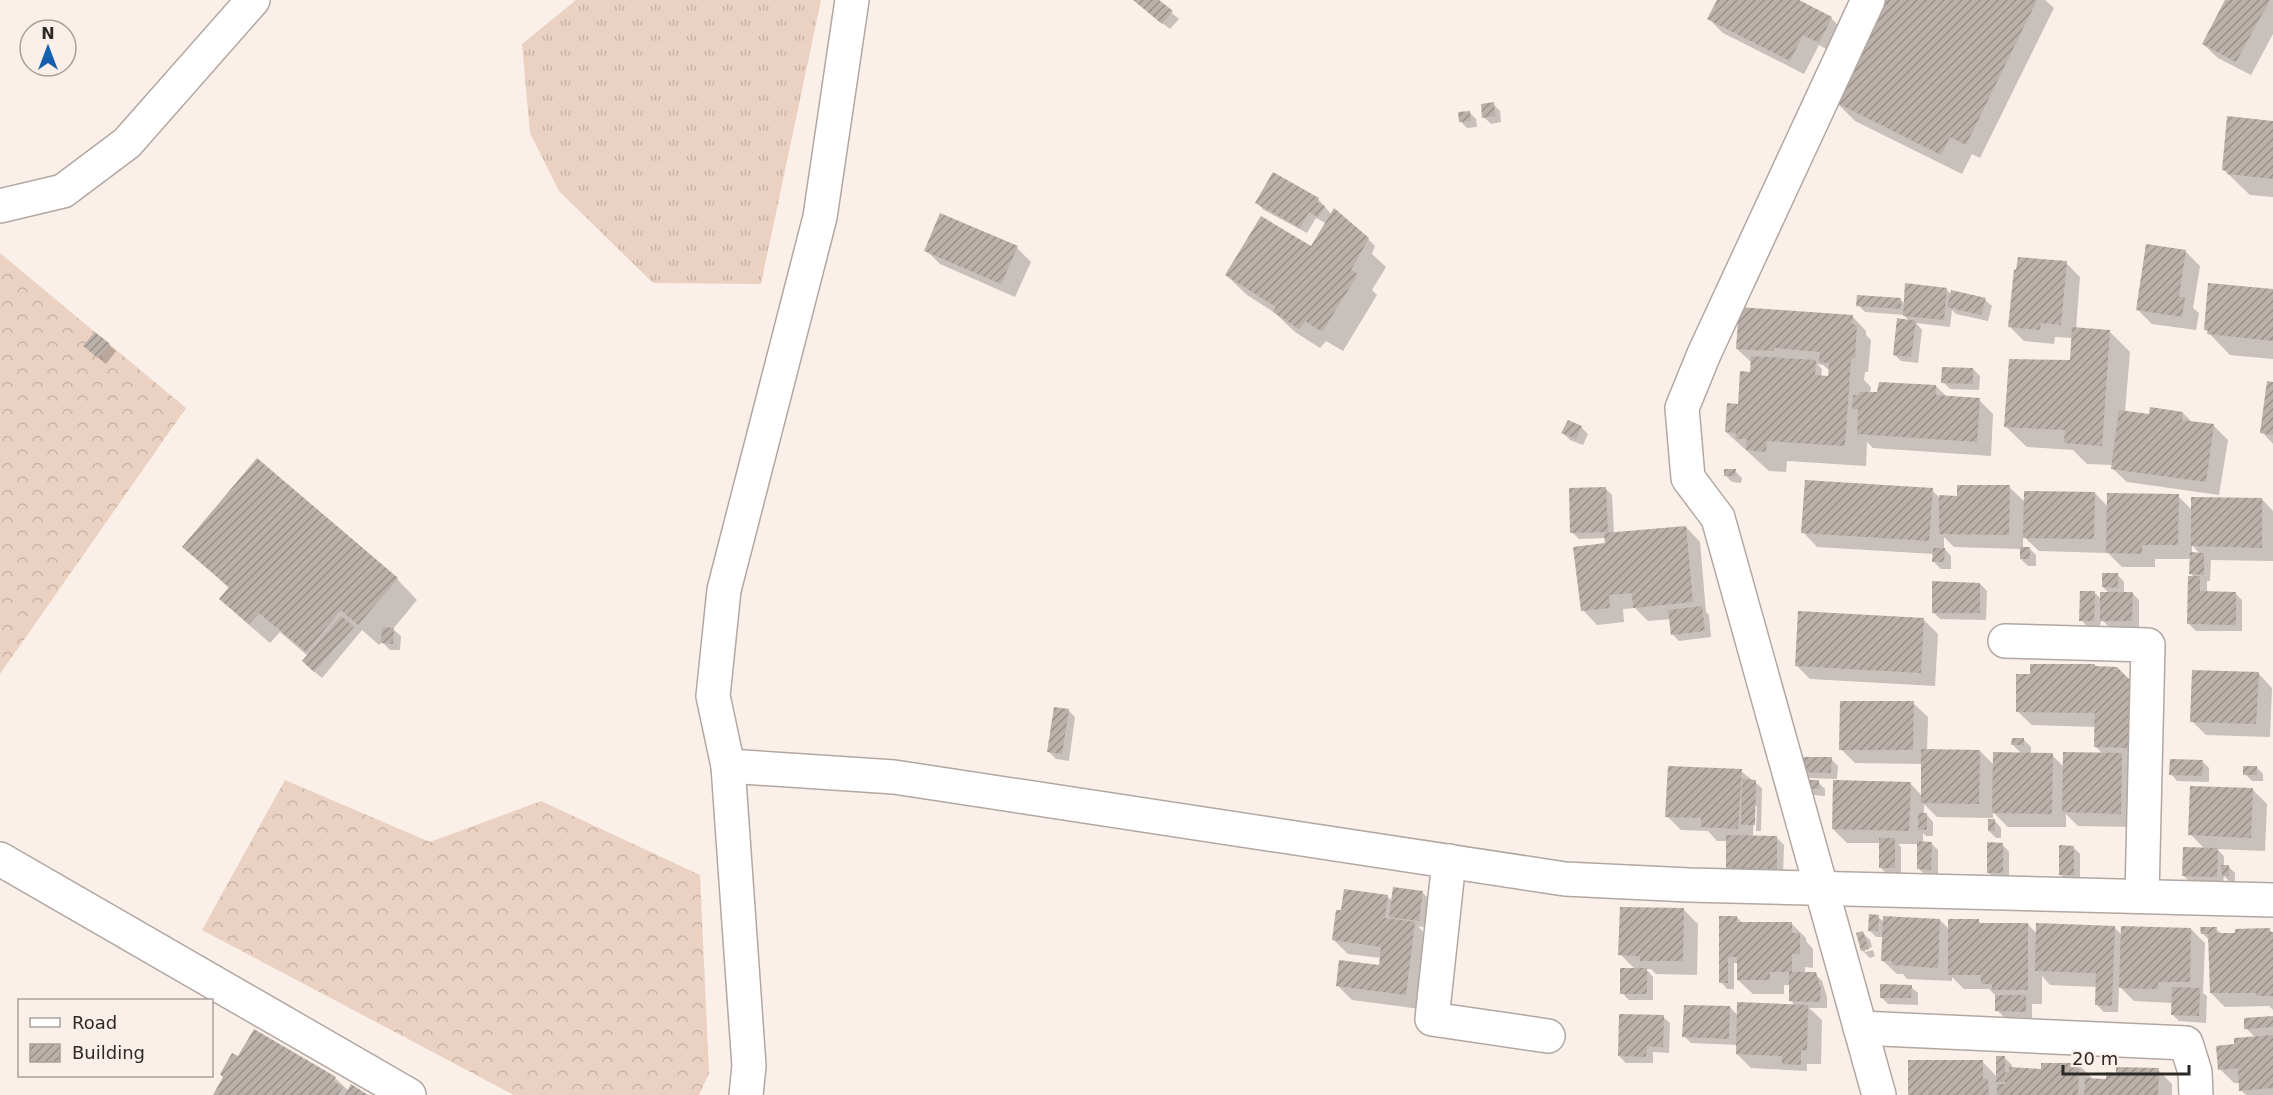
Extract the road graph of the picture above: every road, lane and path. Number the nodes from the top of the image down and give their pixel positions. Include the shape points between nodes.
1 (253, 0) edge
2 (852, 0) edge
3 (1868, 0) edge
4 (0, 206) edge
5 (2006, 641) dead end
6 (728, 766) junction
7 (0, 859) edge
8 (1449, 861) junction
9 (1820, 888) junction
10 (2142, 896) junction
11 (2273, 900) edge
12 (1860, 1028) junction
13 (1548, 1036) dead end
14 (409, 1095) edge
15 (746, 1095) edge
16 (1879, 1095) edge
17 (2196, 1095) edge

1 - 4 street via 127,143 63,190
2 - 6 street via 820,217 724,590 713,696
3 - 9 street via 1682,408 1688,478 1718,518
5 - 10 street via 2148,645
6 - 8 street via 894,777
6 - 15 street via 749,1066
7 - 14 street
8 - 9 street via 1565,879
8 - 13 street via 1432,1018
9 - 10 street
9 - 12 street
10 - 11 street
12 - 16 street
12 - 17 street via 2186,1043 2195,1072

